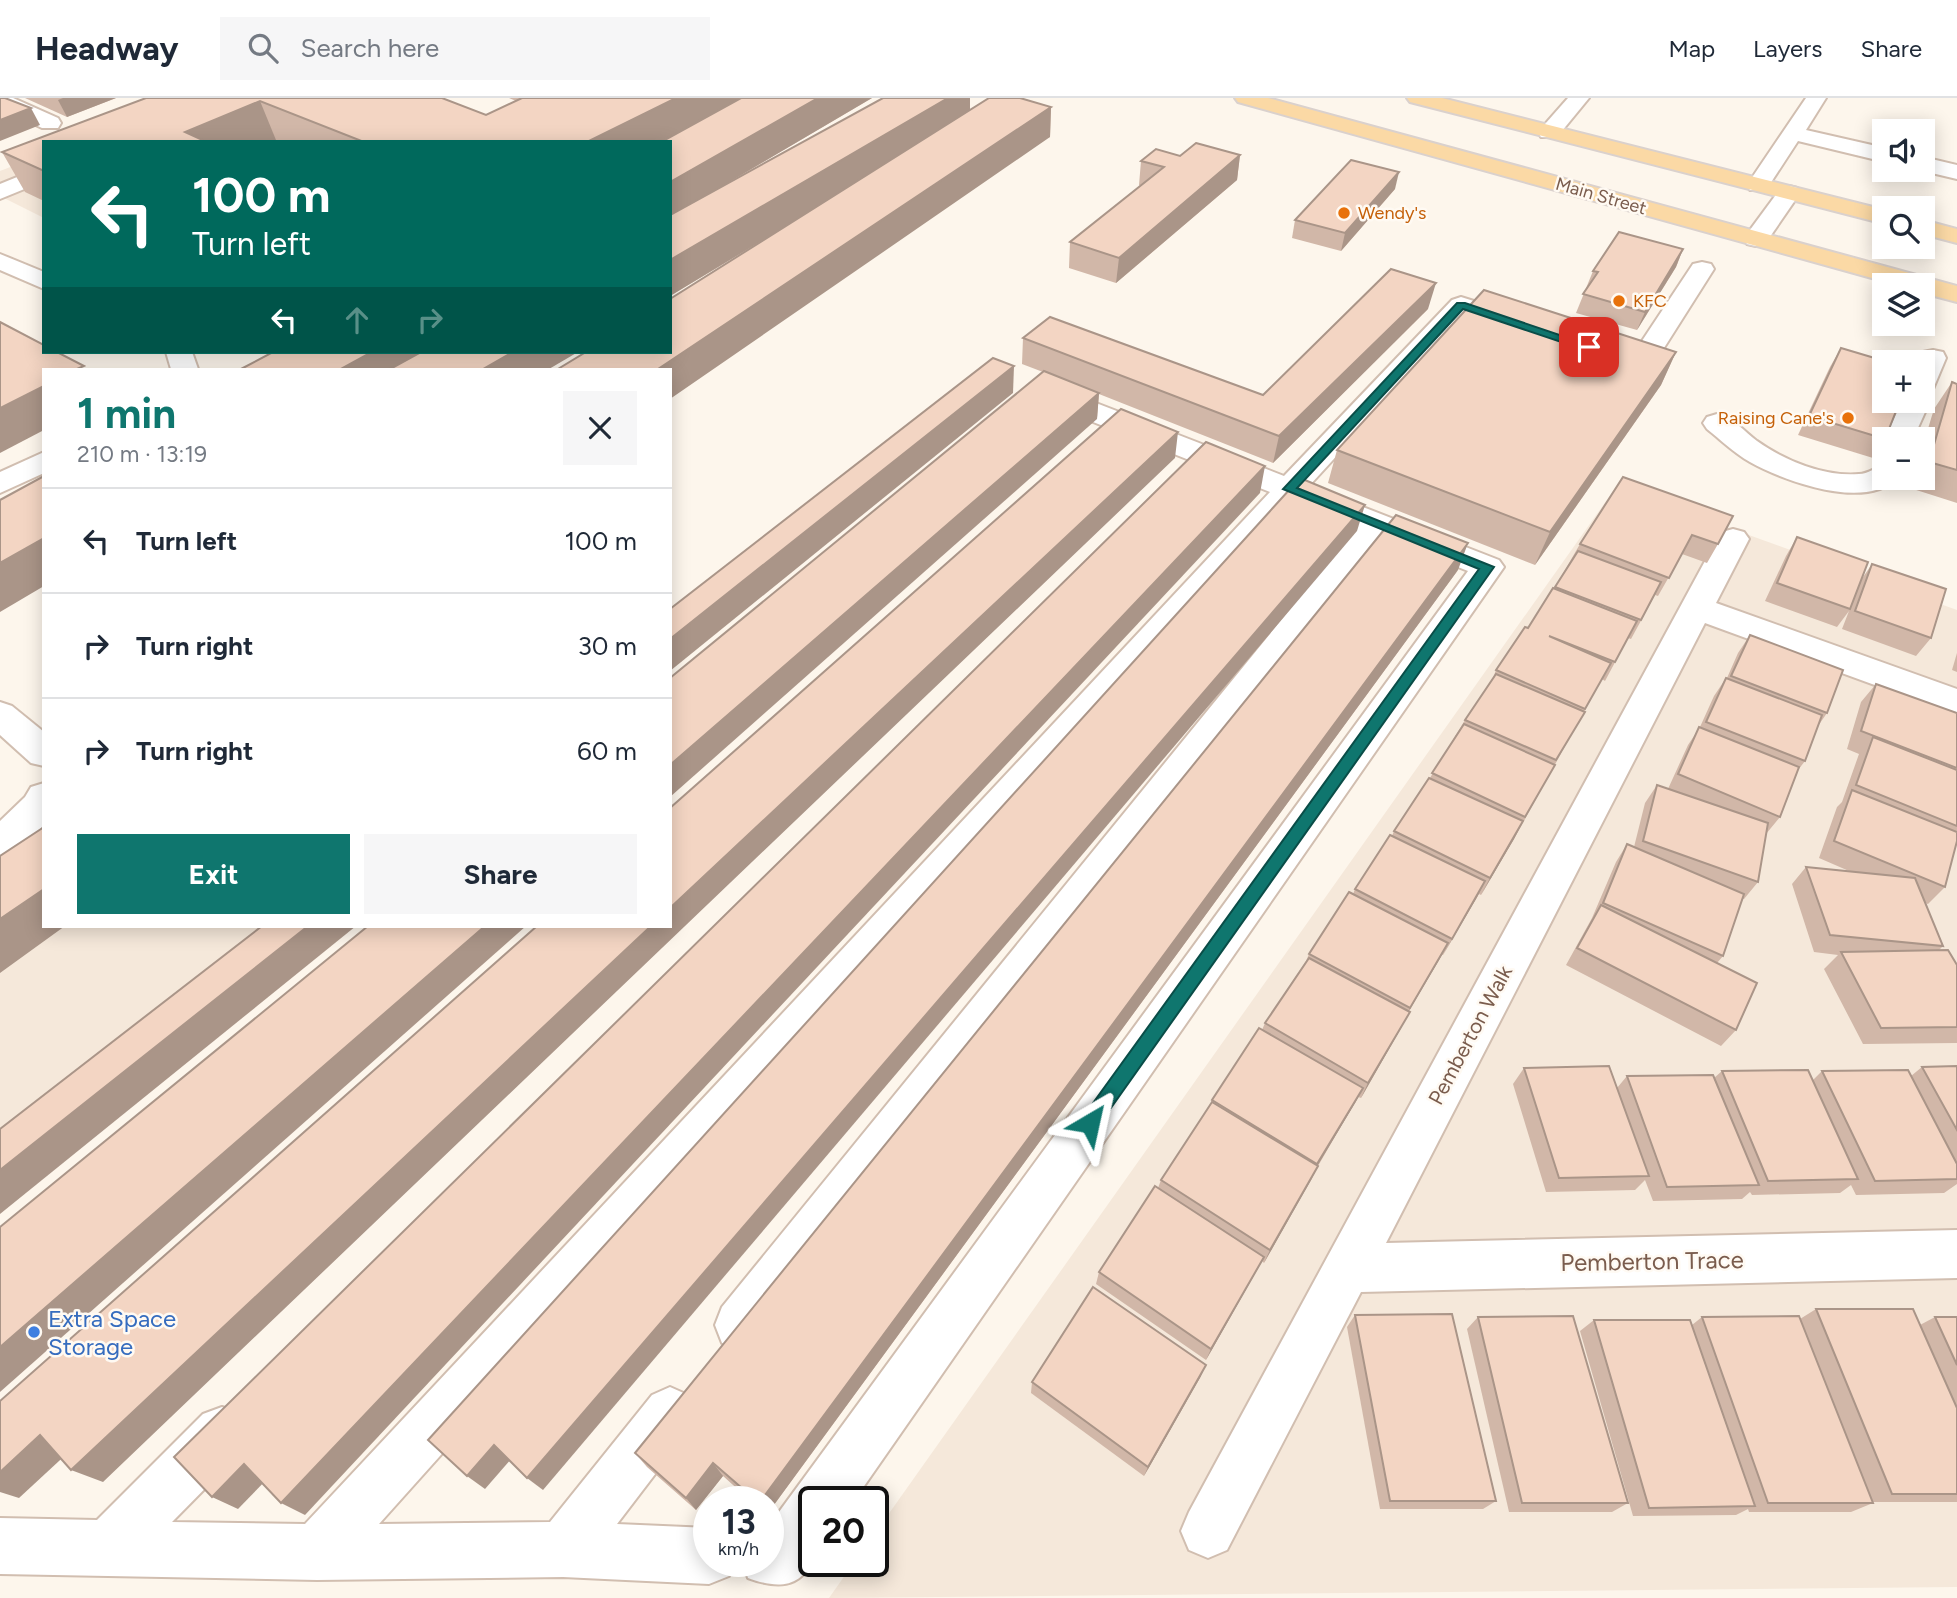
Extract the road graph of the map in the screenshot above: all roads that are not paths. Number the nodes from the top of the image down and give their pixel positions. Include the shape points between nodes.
1 (1245, 98) edge
2 (1417, 98) edge
3 (1579, 98) edge
4 (1816, 98) edge
5 (0, 100) edge
6 (50, 123) dead end
7 (1549, 132) junction
8 (1793, 133) junction
9 (1872, 152) edge
10 (1935, 167) edge
11 (1957, 172) edge
12 (42, 174) edge
13 (1758, 185) junction
14 (0, 192) edge
15 (1789, 193) junction
16 (1872, 214) edge
17 (1935, 230) edge
18 (1957, 236) edge
19 (1756, 239) junction
20 (0, 261) edge
21 (1702, 269) dead end
22 (42, 281) edge
23 (1957, 294) edge
24 (1538, 331) edge
25 (1589, 347) edge
26 (1022, 397) edge
27 (1717, 423) dead end
28 (1197, 453) junction
29 (42, 461) edge
30 (1872, 481) edge
31 (1168, 482) edge
32 (0, 484) edge
33 (1289, 489) junction
34 (1376, 524) junction
35 (1733, 540) edge
36 (1696, 608) junction
37 (1957, 702) edge
38 (0, 715) edge
39 (42, 751) edge
40 (42, 801) edge
41 (0, 844) edge
42 (1957, 1254) edge
43 (1347, 1268) junction
44 (718, 1353) edge
45 (692, 1385) edge
46 (247, 1408) edge
47 (831, 1486) edge
48 (1208, 1531) dead end
49 (798, 1532) edge
50 (0, 1546) edge
51 (110, 1546) junction
52 (563, 1549) junction
53 (317, 1552) junction
54 (784, 1552) edge
55 (693, 1555) edge

1 - 19 main road, Main Street
2 - 7 main road
3 - 7 lane
4 - 8 lane
5 - 6 lane
7 - 13 main road
8 - 9 lane
8 - 13 lane
10 - 11 lane
12 - 14 lane
13 - 15 main road
15 - 16 main road
15 - 19 lane
17 - 18 main road
19 - 23 main road, Main Street
20 - 22 lane
21 - 25 lane via 1640,364
24 - 33 lane via 1461,305
26 - 28 lane via 1033,388 1101,428
27 - 30 lane via 1760,456 1813,476 1841,483
28 - 31 lane
28 - 33 lane
29 - 32 lane
33 - 34 lane
33 - 53 lane
34 - 44 lane
34 - 47 lane via 1488,567
35 - 36 lane, Pemberton Walk
36 - 37 lane
36 - 43 lane, Pemberton Walk
38 - 39 lane
40 - 41 lane
42 - 43 lane, Pemberton Trace
43 - 48 lane, Pemberton Walk
45 - 52 lane
46 - 51 lane
49 - 54 lane
50 - 51 lane
51 - 53 lane
52 - 53 lane
52 - 55 lane

